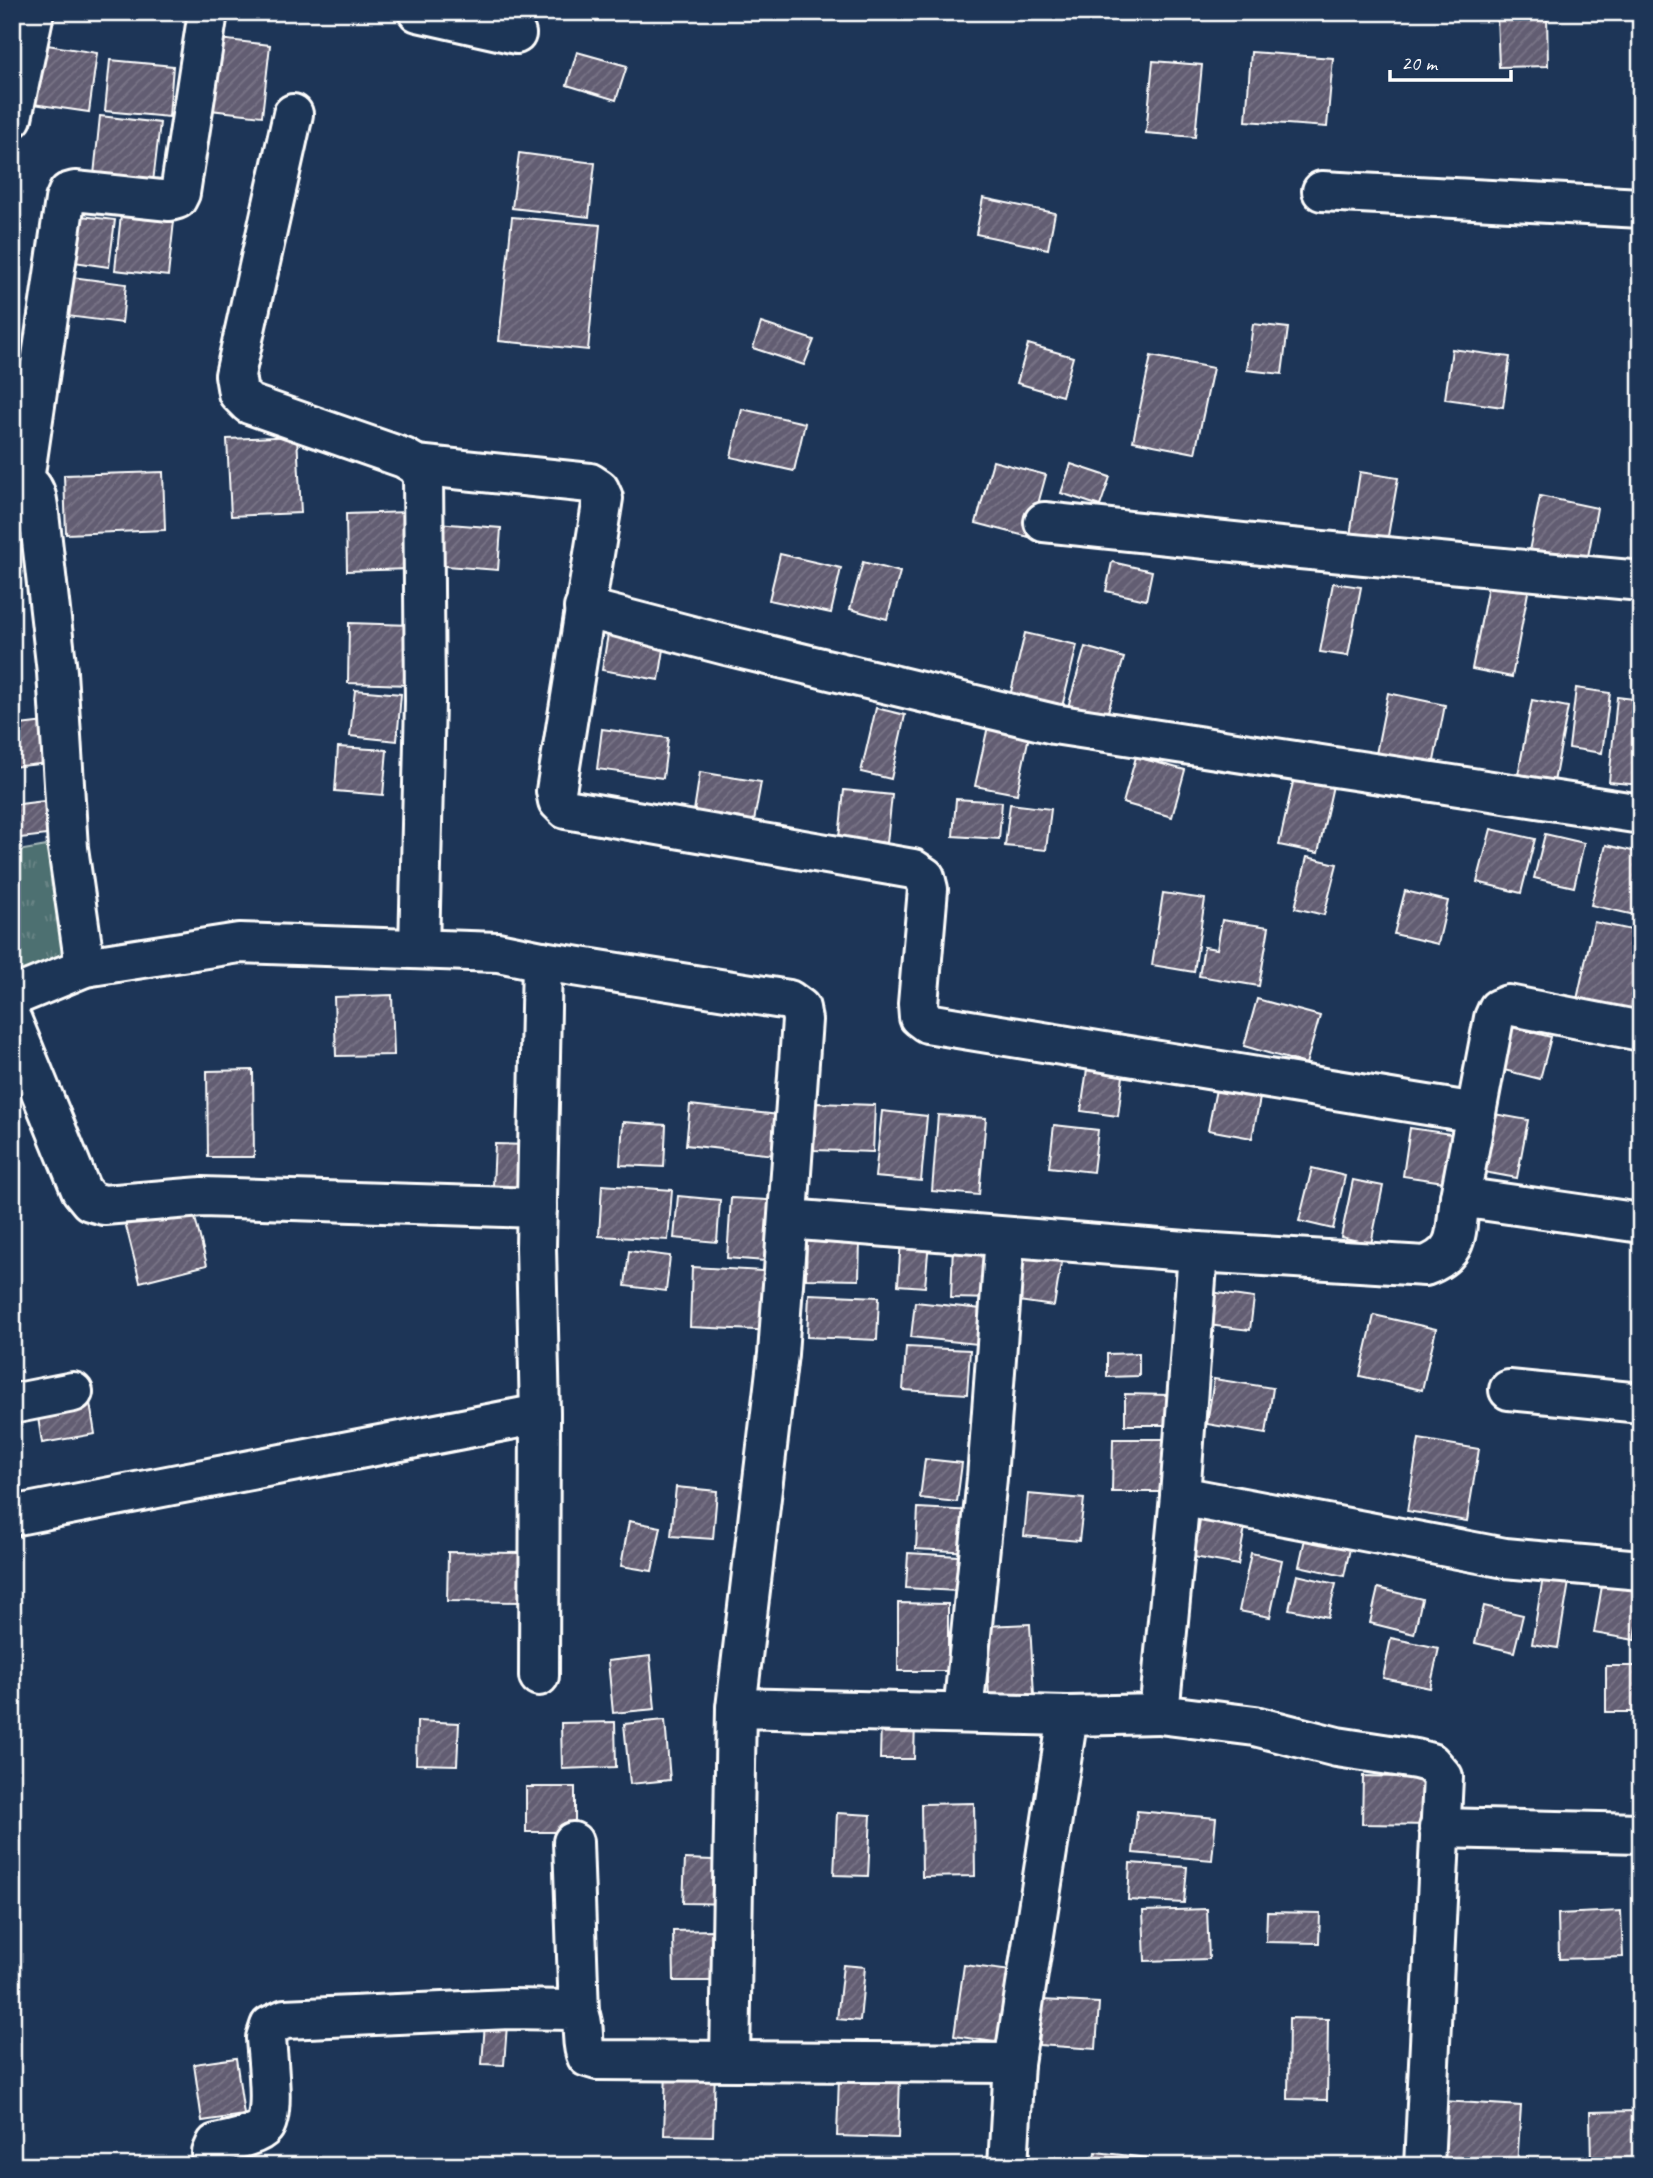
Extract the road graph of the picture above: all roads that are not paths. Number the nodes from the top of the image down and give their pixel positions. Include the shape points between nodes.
1 (34, 12) edge
2 (208, 12) edge
3 (418, 12) edge
4 (516, 34) dead end
5 (293, 114) dead end
6 (12, 118) edge
7 (1322, 191) dead end
8 (1641, 208) edge
9 (416, 465) junction
10 (18, 478) edge
11 (1044, 522) dead end
12 (1641, 581) edge
13 (584, 608) junction
14 (1641, 814) edge
15 (419, 949) junction
16 (541, 961) junction
17 (85, 967) junction
18 (12, 997) edge
19 (12, 1021) edge
20 (1641, 1031) edge
21 (1476, 1114) junction
22 (1461, 1197) junction
23 (537, 1208) junction
24 (788, 1219) junction
25 (1641, 1223) edge
26 (1005, 1237) junction
27 (1198, 1252) junction
28 (1509, 1390) dead end
29 (73, 1392) dead end
30 (1641, 1403) edge
31 (12, 1404) edge
32 (540, 1414) junction
33 (1180, 1496) junction
34 (12, 1516) edge
35 (1641, 1570) edge
36 (539, 1676) dead end
37 (736, 1708) junction
38 (962, 1713) junction
39 (1159, 1714) junction
40 (1068, 1716) junction
41 (1439, 1828) junction
42 (1641, 1833) edge
43 (573, 1842) dead end
44 (579, 2013) junction
45 (730, 2060) junction
46 (1014, 2063) junction
47 (213, 2166) edge
48 (1008, 2166) edge
49 (1424, 2166) edge

1 - 6 street
2 - 10 street via 177,199 75,191 65,200
3 - 4 street
5 - 9 street via 235,375 238,393 249,404
7 - 8 street
9 - 13 street via 590,483 598,489 603,498
9 - 15 street via 424,489
10 - 17 street via 35,490 39,514 57,672 68,848
11 - 12 street
13 - 14 street via 1054,724
13 - 21 street via 558,801 566,808 913,869 925,877 928,889 918,1004 919,1017 927,1023
15 - 16 street via 498,951
15 - 17 street via 239,943
16 - 23 street
16 - 24 street via 789,1000 800,1008
17 - 18 street
19 - 23 street via 81,1190 90,1201 104,1205 202,1197
20 - 21 street via 1508,1004 1497,1009
21 - 22 street
22 - 25 street
22 - 27 street via 1452,1250 1425,1266
23 - 32 street
24 - 26 street
24 - 37 street via 778,1354
26 - 27 street
26 - 38 street via 987,1478
27 - 33 street
28 - 30 street
29 - 31 street
32 - 34 street
32 - 36 street
33 - 35 street via 1505,1558
33 - 39 street
37 - 38 street
37 - 45 street
38 - 40 street
39 - 40 street
39 - 41 street via 1255,1726 1337,1747 1431,1763 1443,1777
40 - 46 street
41 - 42 street
41 - 49 street
43 - 44 street
44 - 45 street via 587,2057
44 - 47 street via 510,2009 277,2023 270,2026 266,2038 269,2114 265,2127 216,2144
45 - 46 street
46 - 48 street

